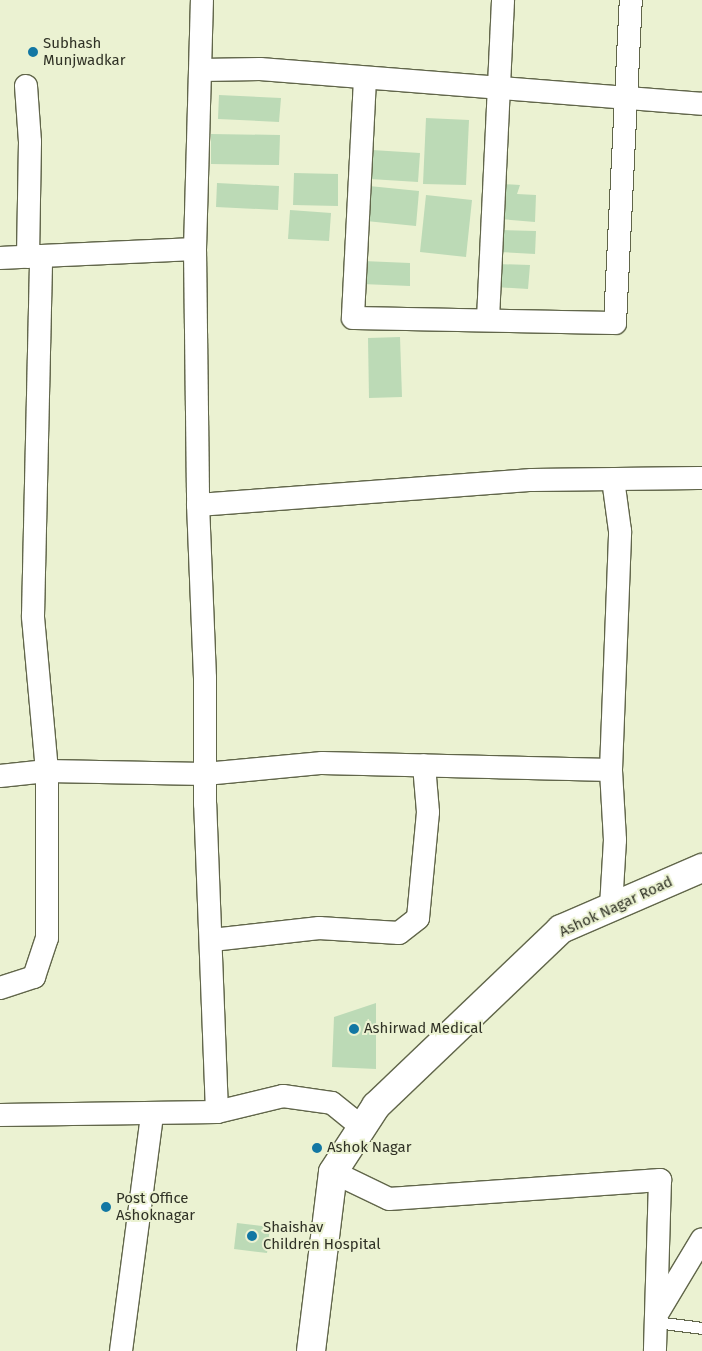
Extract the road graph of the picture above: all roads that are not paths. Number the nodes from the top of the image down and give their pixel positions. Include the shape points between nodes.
1 (202, 0) edge
2 (503, 0) edge
3 (630, 0) edge
4 (201, 70) junction
5 (365, 79) junction
6 (26, 86) dead end
7 (499, 89) junction
8 (624, 98) junction
9 (702, 104) edge
10 (195, 249) junction
11 (35, 257) junction
12 (0, 258) edge
13 (488, 320) junction
14 (702, 478) edge
15 (613, 479) junction
16 (198, 506) junction
17 (424, 765) junction
18 (611, 770) junction
19 (48, 772) junction
20 (205, 774) junction
21 (0, 776) edge
22 (702, 868) edge
23 (611, 907) junction
24 (212, 940) junction
25 (0, 988) edge
26 (217, 1112) junction
27 (152, 1114) junction
28 (0, 1115) edge
29 (362, 1127) junction
30 (333, 1172) junction
31 (702, 1239) edge
32 (656, 1319) junction
33 (702, 1328) edge
34 (121, 1351) edge
35 (310, 1351) edge
36 (655, 1351) edge

1 - 4 street
2 - 7 street
3 - 8 street
4 - 5 street via 260,69
4 - 10 street
5 - 7 street
5 - 13 street via 353,318
6 - 11 street
7 - 8 street
7 - 13 street
8 - 9 street
8 - 13 street via 615,323
10 - 11 street
10 - 16 street
11 - 12 street
11 - 19 street via 33,616
14 - 15 street
15 - 16 street via 532,480
15 - 18 street via 620,531
16 - 20 street via 205,678
17 - 18 street
17 - 20 street via 322,763
17 - 24 street via 428,812 418,918 399,933 319,928
18 - 23 street via 616,840
19 - 20 street
19 - 21 street
19 - 25 street via 47,938 34,977
20 - 24 street
22 - 23 street, Ashok Nagar Road
23 - 29 street, Ashok Nagar Road via 561,929 376,1106
24 - 26 street
26 - 27 street
26 - 29 street via 283,1096 332,1104
27 - 28 street
27 - 34 street
29 - 30 street, Ashok Nagar Road
30 - 32 street via 390,1199 660,1180
30 - 35 street, Ashok Nagar Road
31 - 32 street
32 - 33 lane
32 - 36 street

